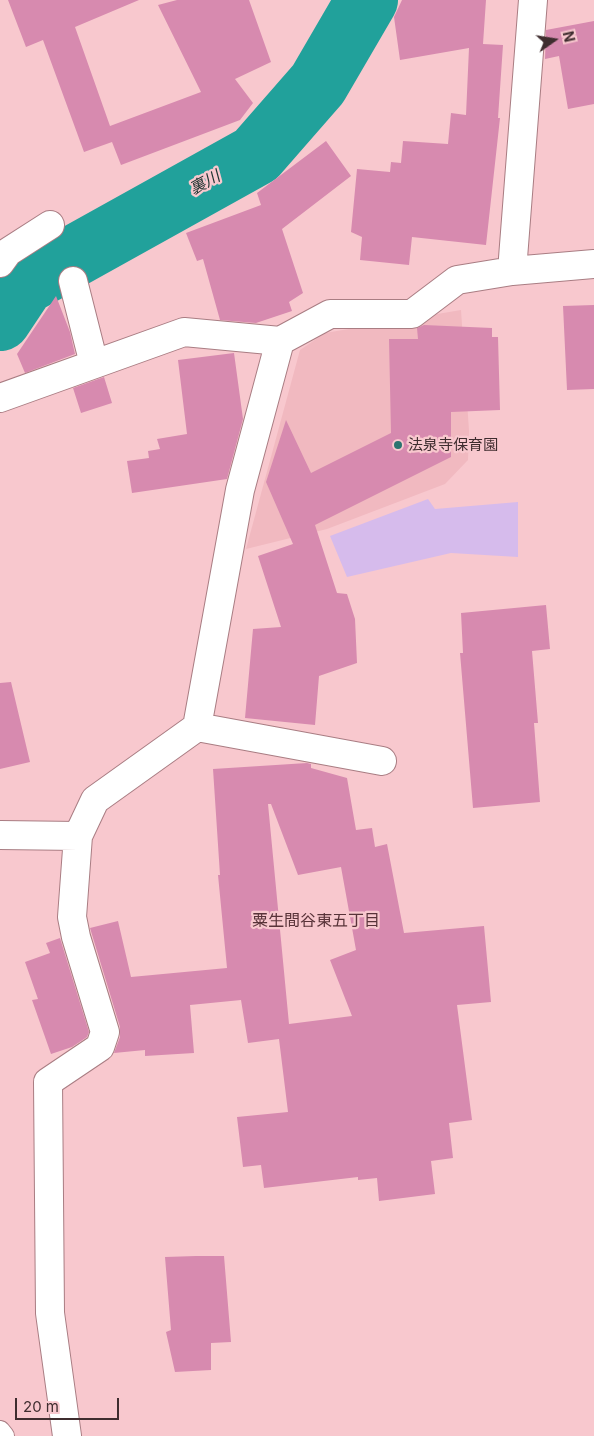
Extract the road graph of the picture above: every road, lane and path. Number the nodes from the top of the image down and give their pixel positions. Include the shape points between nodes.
1 (534, 0) edge
2 (50, 225) dead end
3 (0, 262) edge
4 (594, 264) edge
5 (512, 271) junction
6 (73, 281) dead end
7 (280, 341) junction
8 (94, 364) junction
9 (0, 398) edge
10 (197, 727) junction
11 (382, 761) dead end
12 (0, 835) edge
13 (78, 836) junction
14 (0, 1431) edge
15 (4, 1436) edge
16 (67, 1436) edge

1 - 5 street
2 - 3 street via 8,252
4 - 5 street
5 - 7 street via 457,280 412,314 330,314
6 - 8 street
7 - 8 street via 184,332
7 - 10 street via 240,490
8 - 9 street
10 - 11 street
10 - 13 street via 95,800
12 - 13 street
13 - 16 street via 72,916 104,1032 100,1047 48,1082 50,1314
14 - 15 lane

